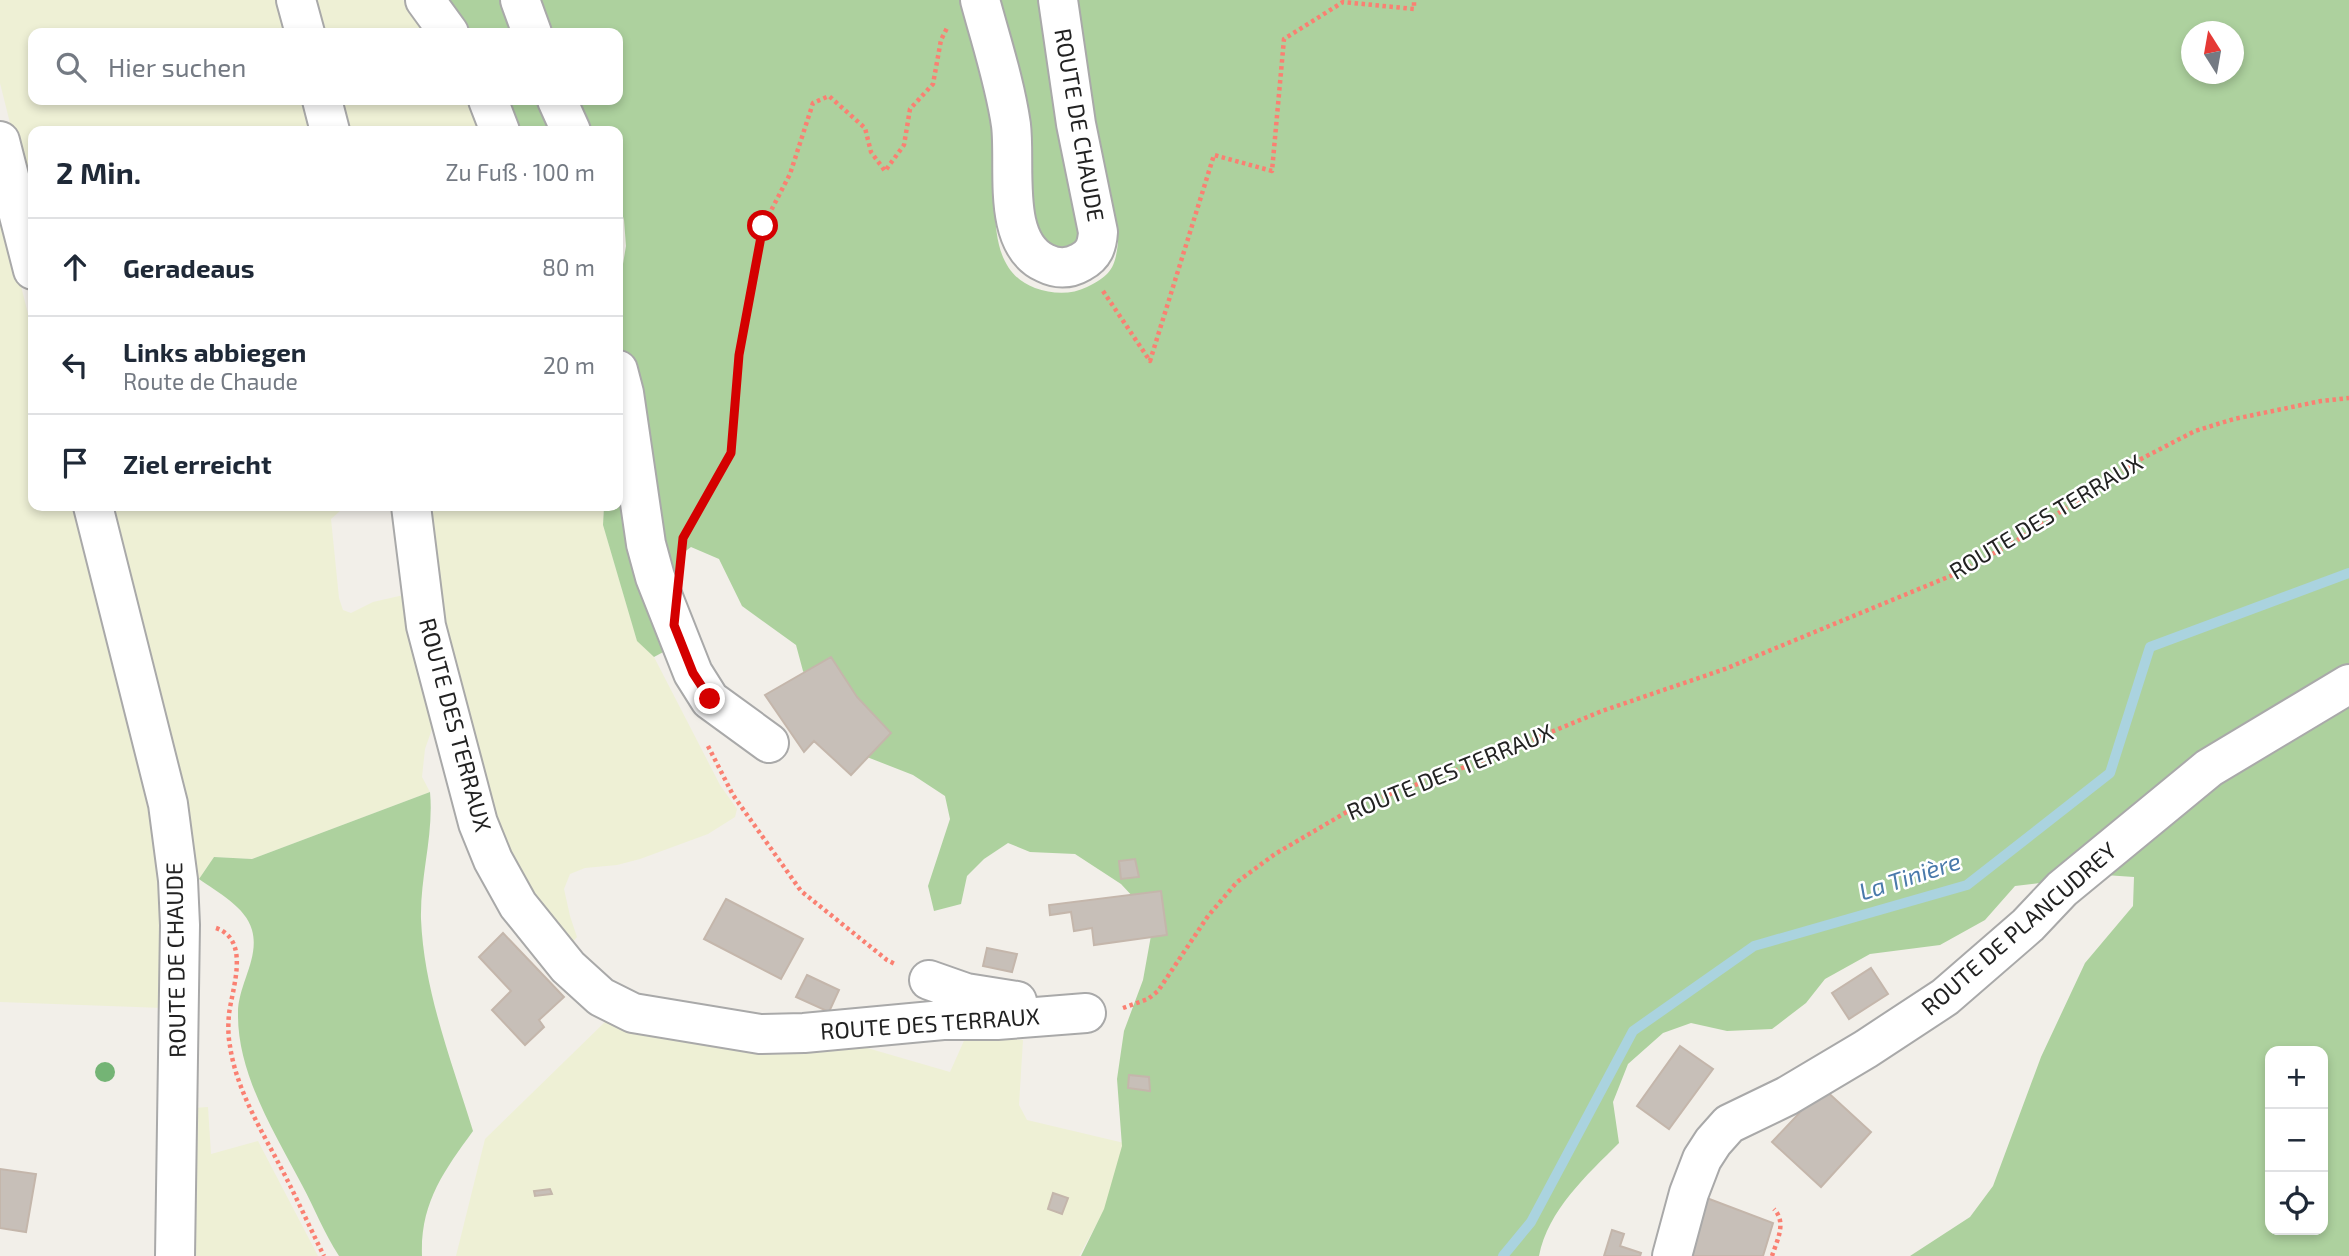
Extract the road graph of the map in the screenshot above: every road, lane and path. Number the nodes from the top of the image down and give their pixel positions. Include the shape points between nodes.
1 (296, 0) edge
2 (425, 0) edge
3 (520, 0) edge
4 (1058, 0) edge
5 (1414, 0) edge
6 (965, 11) edge
7 (304, 28) edge
8 (445, 28) edge
9 (529, 28) edge
10 (323, 105) edge
11 (490, 105) edge
12 (559, 105) edge
13 (329, 126) edge
14 (498, 126) edge
15 (569, 126) edge
16 (0, 141) edge
17 (28, 250) edge
18 (1084, 261) junction
19 (623, 389) edge
20 (2349, 398) edge
21 (94, 511) edge
22 (412, 511) edge
23 (683, 538) dead end
24 (2349, 684) edge
25 (702, 736) dead end
26 (769, 743) dead end
27 (180, 925) junction
28 (929, 981) joint
29 (1086, 1013) joint
30 (1037, 1016) junction
31 (1774, 1209) dead end
32 (175, 1256) edge
33 (324, 1256) edge
34 (1672, 1256) edge
35 (1772, 1256) edge

1 - 7 street
2 - 8 street
3 - 9 street
4 - 18 street, ROUTE DE CHAUDE via 1076,124 1097,221 1096,247
5 - 18 path via 1414,9 1343,2 1284,39 1272,171 1214,155 1150,360
6 - 18 street via 1010,124 1015,216 1022,242 1036,259 1049,265 1070,267
6 - 23 path via 941,40 933,84 910,109 904,145 885,172 872,152 865,128 829,96 813,103 790,174 763,226 739,355 731,453
10 - 13 street
11 - 14 street
12 - 15 street
16 - 17 street
19 - 26 street via 646,544 693,673 710,699
20 - 29 path, ROUTE DES TERRAUX via 2234,419 2195,431 2139,460 1960,572 1726,670 1590,715 1357,806 1237,882 1148,999 1118,1010
21 - 27 street, ROUTE DE CHAUDE via 168,804
22 - 30 street, ROUTE DES TERRAUX via 426,626 478,823 526,917 568,967 601,997 633,1013 760,1034
24 - 34 street, ROUTE DE PLANCUDREY via 2209,768 2062,889 1945,998 1810,1083 1729,1124 1702,1159
25 - 28 path via 733,796 802,891 887,960
27 - 32 street, ROUTE DE CHAUDE
27 - 33 path via 223,930 234,949 238,971 228,1030 236,1070
28 - 30 street via 965,993 1028,1004
29 - 30 street, ROUTE DES TERRAUX
31 - 35 path via 1781,1227

